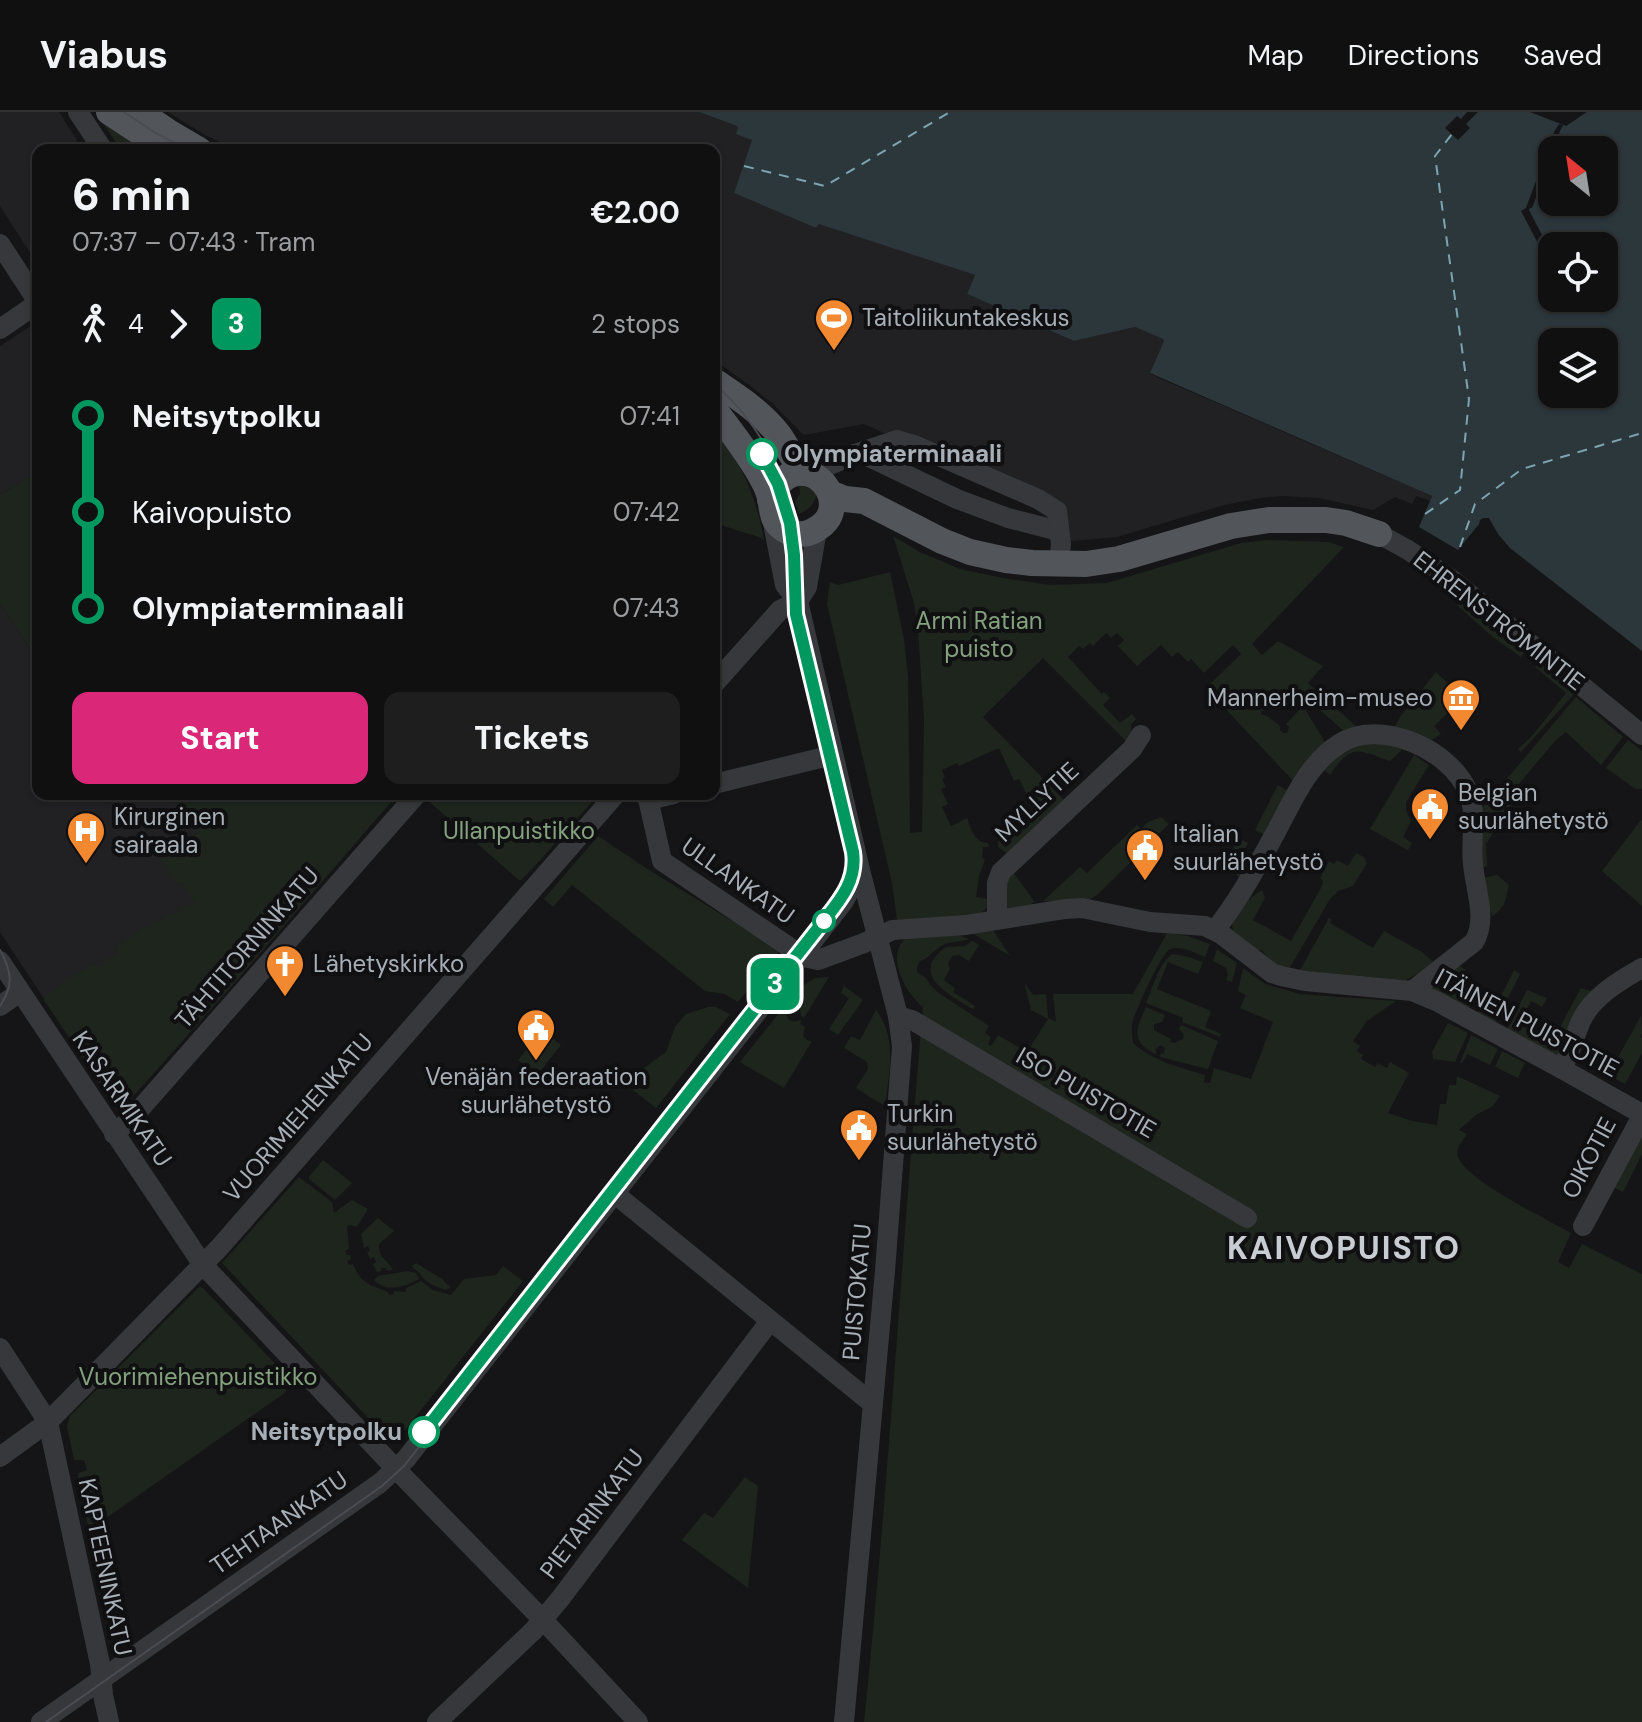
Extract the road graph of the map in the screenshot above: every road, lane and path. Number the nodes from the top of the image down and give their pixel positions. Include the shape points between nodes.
1 (78, 112) edge
2 (109, 112) edge
3 (139, 112) edge
4 (99, 144) edge
5 (159, 144) edge
6 (189, 144) edge
7 (0, 244) edge
8 (32, 294) edge
9 (32, 307) edge
10 (0, 329) edge
11 (720, 385) edge
12 (720, 418) edge
13 (855, 454) junction
14 (807, 474) junction
15 (830, 493) junction
16 (771, 506) junction
17 (883, 512) junction
18 (822, 525) junction
19 (1059, 531) junction
20 (1379, 534) joint
21 (1059, 564) junction
22 (798, 601) junction
23 (720, 677) edge
24 (1141, 735) dead end
25 (1642, 735) edge
26 (833, 755) junction
27 (720, 783) edge
28 (412, 800) edge
29 (611, 800) edge
30 (648, 800) edge
31 (860, 870) junction
32 (997, 920) junction
33 (1215, 930) junction
34 (877, 937) junction
35 (801, 956) junction
36 (0, 961) edge
37 (1642, 968) edge
38 (1412, 991) junction
39 (20, 992) junction
40 (0, 1006) edge
41 (898, 1016) junction
42 (1562, 1069) junction
43 (1642, 1115) edge
44 (114, 1134) junction
45 (615, 1194) junction
46 (1247, 1218) dead end
47 (1583, 1226) dead end
48 (203, 1265) junction
49 (770, 1321) junction
50 (0, 1348) edge
51 (873, 1404) junction
52 (48, 1422) junction
53 (0, 1457) edge
54 (396, 1469) junction
55 (543, 1620) junction
56 (102, 1679) junction
57 (41, 1722) edge
58 (109, 1722) edge
59 (437, 1722) edge
60 (638, 1722) edge
61 (844, 1722) edge

1 - 4 street
2 - 5 main road
3 - 6 main road
7 - 8 street
9 - 10 street
11 - 14 main road via 759,413
12 - 16 main road via 758,472
13 - 14 street
13 - 19 street via 970,504
13 - 19 street via 897,440 914,445 1038,499 1057,511
14 - 15 main road via 820,479
14 - 16 main road via 783,479 774,489
15 - 17 main road, EHRENSTRÖMINTIE
15 - 18 main road via 832,505
16 - 18 main road via 781,527 792,533 804,534
16 - 22 street, PUISTOKATU via 785,585
17 - 18 main road
17 - 21 main road, EHRENSTRÖMINTIE via 970,552
18 - 22 street via 807,587
19 - 21 street
20 - 21 main road, EHRENSTRÖMINTIE via 1326,520 1269,520 1119,559
20 - 25 street, EHRENSTRÖMINTIE via 1451,579
22 - 23 street via 780,610
22 - 26 street, PUISTOKATU
24 - 32 street, MYLLYTIE via 1001,872
26 - 27 street
26 - 31 street, PUISTOKATU
28 - 44 street, TÄHTITORNINKATU
29 - 48 street, VUORIMIEHENKATU
30 - 35 street, ULLANKATU via 662,861
31 - 34 street, PUISTOKATU
31 - 35 street, TEHTAANKATU via 844,901
32 - 33 street, ITÄINEN PUISTOTIE via 1082,908
32 - 34 street, ITÄINEN PUISTOTIE via 893,930
33 - 38 street, ITÄINEN PUISTOTIE via 1281,976
33 - 38 street via 1236,903 1309,773 1327,754 1350,738 1402,738 1440,756 1468,792 1481,920 1474,942
34 - 35 street, ITÄINEN PUISTOTIE via 818,960
34 - 41 street, PUISTOKATU
35 - 45 street, TEHTAANKATU
36 - 39 street, KASARMIKATU
37 - 42 street via 1590,1006
38 - 42 street, ITÄINEN PUISTOTIE
39 - 40 street
39 - 44 street, KASARMIKATU
41 - 46 street, ISO PUISTOTIE
41 - 51 street, PUISTOKATU via 902,1046
42 - 43 street, ITÄINEN PUISTOTIE
43 - 47 street, OIKOTIE
44 - 48 street, KASARMIKATU
45 - 49 street
45 - 54 street, TEHTAANKATU
48 - 52 street, VUORIMIEHENKATU
48 - 54 street
49 - 51 street
49 - 55 street, PIETARINKATU
50 - 52 street
51 - 61 street, PUISTOKATU
52 - 53 street, VUORIMIEHENKATU
52 - 56 street, KAPTEENINKATU
54 - 55 street
54 - 56 street, TEHTAANKATU
55 - 59 street, PIETARINKATU
55 - 60 street
56 - 57 street, TEHTAANKATU
56 - 58 street, KAPTEENINKATU

